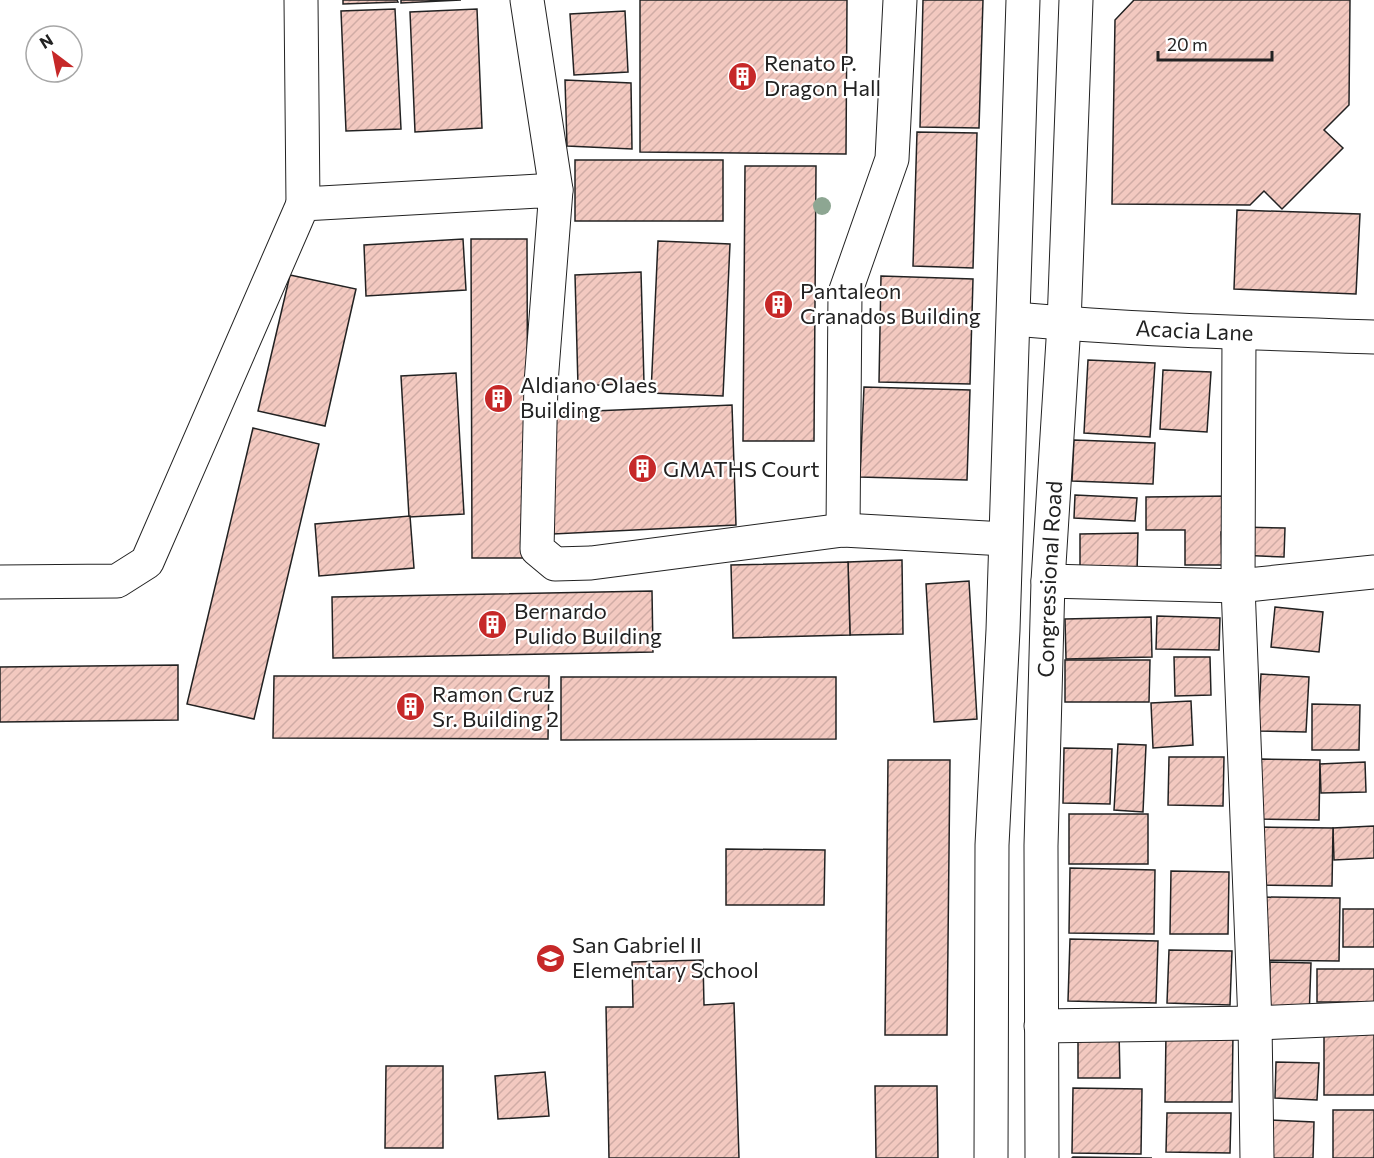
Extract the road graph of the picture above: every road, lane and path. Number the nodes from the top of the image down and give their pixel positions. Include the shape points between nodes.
1 (301, 0) edge
2 (526, 0) edge
3 (900, 0) edge
4 (1023, 0) edge
5 (1076, 0) edge
6 (556, 190) junction
7 (303, 204) junction
8 (1015, 319) junction
9 (1064, 324) junction
10 (1239, 333) junction
11 (1374, 337) edge
12 (843, 531) junction
13 (1005, 538) junction
14 (1374, 572) edge
15 (1048, 580) junction
16 (0, 582) edge
17 (1238, 586) junction
18 (1374, 1018) edge
19 (1255, 1023) junction
20 (1041, 1026) junction
21 (991, 1158) edge
22 (1042, 1158) edge
23 (1257, 1158) edge

1 - 7 main road
2 - 6 main road
3 - 12 main road via 892,159 845,293
4 - 8 main road, Congressional Road
5 - 9 main road, Congressional Road
6 - 7 main road
6 - 12 main road via 541,383 537,549 555,564 591,563
7 - 16 main road via 147,562 117,581
8 - 9 main road, Acacia Lane
8 - 13 main road, Congressional Road
9 - 10 main road, Acacia Lane
9 - 15 main road, Congressional Road
10 - 11 main road, Acacia Lane
10 - 17 main road
12 - 13 main road
13 - 21 main road, Congressional Road via 992,845
14 - 17 main road
15 - 17 main road
15 - 20 main road, Congressional Road
17 - 19 main road
18 - 19 main road
19 - 20 main road
19 - 23 main road
20 - 22 main road, Congressional Road

